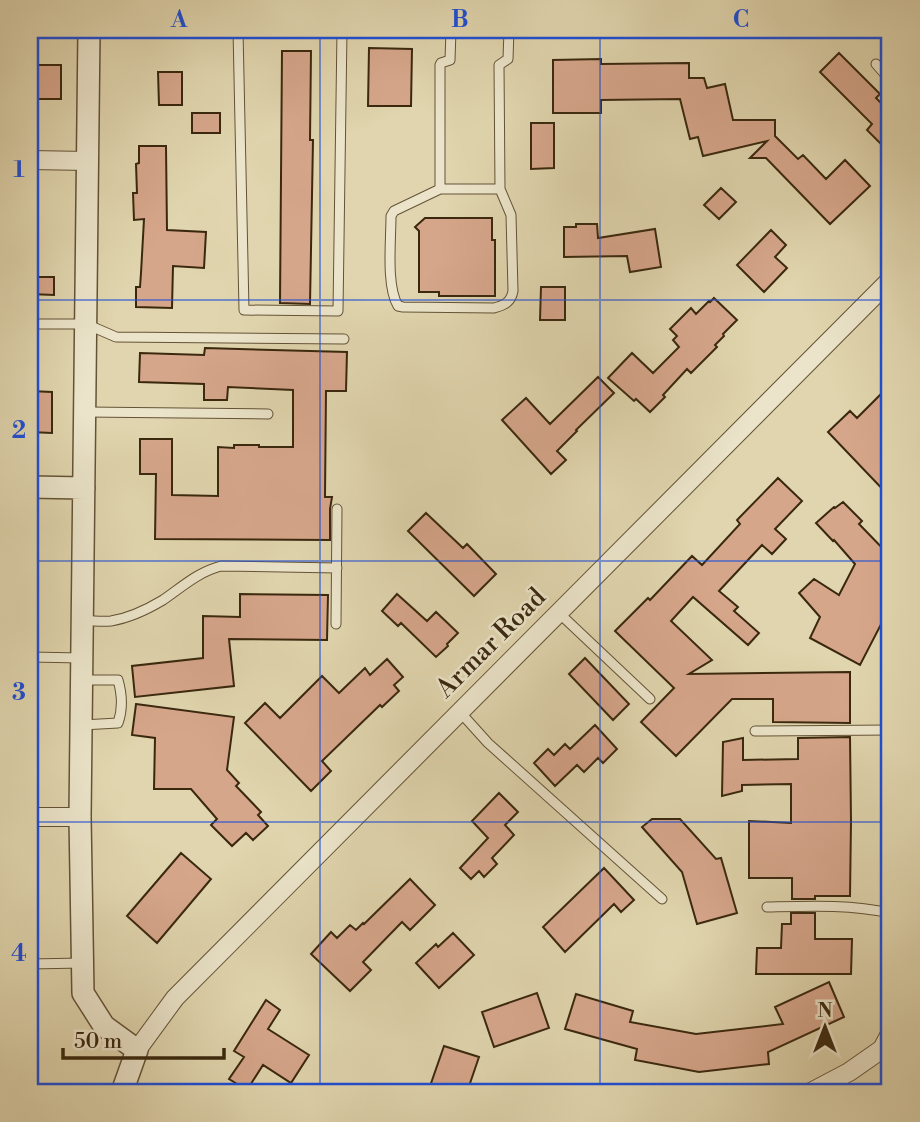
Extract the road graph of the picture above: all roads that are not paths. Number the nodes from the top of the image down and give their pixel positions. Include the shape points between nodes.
1 (89, 30) edge
2 (238, 30) edge
3 (342, 30) edge
4 (451, 30) edge
5 (509, 30) edge
6 (876, 64) dead end
7 (890, 80) edge
8 (30, 160) edge
9 (88, 161) junction
10 (440, 189) junction
11 (500, 189) junction
12 (890, 280) edge
13 (30, 324) edge
14 (86, 324) junction
15 (344, 339) dead end
16 (85, 412) junction
17 (268, 414) dead end
18 (30, 487) edge
19 (84, 488) junction
20 (337, 509) dead end
21 (337, 568) junction
22 (559, 612) junction
23 (82, 620) junction
24 (336, 624) dead end
25 (30, 657) edge
26 (82, 658) junction
27 (82, 680) junction
28 (650, 699) dead end
29 (460, 712) junction
30 (81, 725) junction
31 (890, 730) edge
32 (754, 731) dead end
33 (30, 817) edge
34 (80, 817) junction
35 (662, 898) dead end
36 (767, 908) dead end
37 (890, 913) edge
38 (30, 964) edge
39 (82, 964) junction
40 (890, 1034) edge
41 (137, 1050) junction
42 (122, 1092) edge
43 (811, 1092) edge

1 - 9 street
2 - 3 lane via 244,310 338,311
4 - 10 lane via 451,58 440,65
5 - 11 lane via 508,59 499,65
6 - 7 lane
8 - 9 street
9 - 14 street
10 - 11 lane
10 - 11 lane via 391,216 391,285 398,306 494,308 508,303 513,291 512,221
12 - 22 street, Armar Road
13 - 14 lane
14 - 15 lane via 117,337
14 - 16 street
16 - 17 lane
16 - 19 street
18 - 19 street
19 - 23 street
20 - 21 lane
21 - 23 lane via 221,566 134,614 110,621
21 - 24 lane
22 - 28 lane
22 - 29 street, Armar Road
23 - 26 street
25 - 26 lane
26 - 27 street
27 - 30 street
27 - 30 lane via 118,680 121,714 118,723
29 - 35 lane via 488,743
29 - 41 street, Armar Road via 175,998
30 - 34 street
31 - 32 lane
33 - 34 street
34 - 39 street
36 - 37 lane via 811,906
38 - 39 lane
39 - 41 street via 83,993 104,1026
40 - 43 street via 883,1049
41 - 42 street

